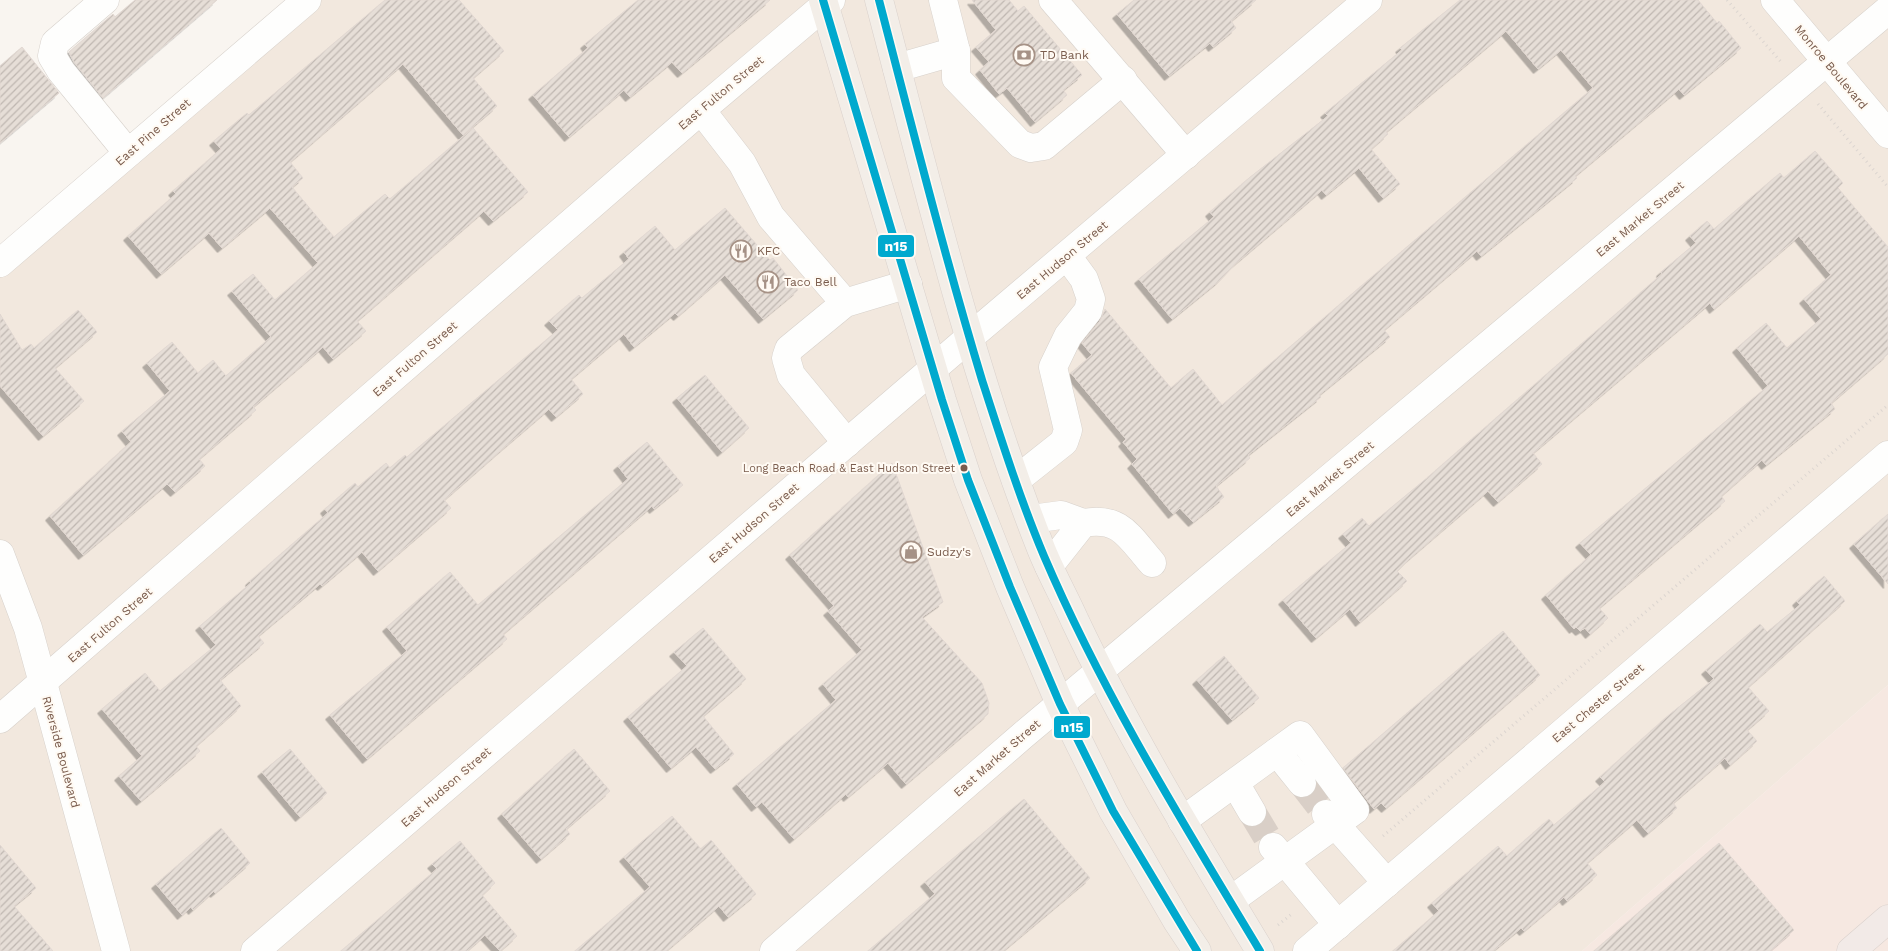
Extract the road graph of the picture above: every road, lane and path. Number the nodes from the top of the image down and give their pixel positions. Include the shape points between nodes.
1 (106, 0) edge
2 (307, 0) edge
3 (879, 0) edge
4 (1053, 0) edge
5 (1368, 0) edge
6 (1775, 0) edge
7 (826, 2) edge
8 (944, 3) edge
9 (1888, 10) edge
10 (956, 51) junction
11 (1827, 62) junction
12 (897, 68) junction
13 (1123, 80) junction
14 (701, 110) junction
15 (1888, 134) edge
16 (128, 153) junction
17 (1186, 155) junction
18 (1067, 256) junction
19 (0, 263) edge
20 (908, 284) junction
21 (845, 302) junction
22 (970, 337) junction
23 (933, 369) junction
24 (1888, 405) edge
25 (847, 443) junction
26 (1888, 455) edge
27 (1016, 480) junction
28 (1030, 519) junction
29 (1083, 524) junction
30 (0, 554) edge
31 (1152, 563) dead end
32 (1049, 566) junction
33 (1099, 672) junction
34 (42, 684) junction
35 (1060, 704) junction
36 (0, 719) edge
37 (1277, 752) junction
38 (1234, 782) junction
39 (1302, 783) tunnel mouth
40 (1252, 812) tunnel mouth
41 (1331, 819) junction
42 (1182, 821) junction
43 (1278, 855) junction
44 (1362, 855) junction
45 (1387, 883) junction
46 (1312, 897) junction
47 (1230, 901) junction
48 (1888, 919) edge
49 (1338, 925) junction
50 (1273, 928) dead end
51 (116, 951) edge
52 (255, 951) edge
53 (774, 951) edge
54 (1197, 951) edge
55 (1260, 951) edge
56 (1307, 951) edge
57 (1851, 951) edge

1 - 16 street via 55,43 52,56 61,72
2 - 16 street, East Pine Street
3 - 12 main road
4 - 13 street
5 - 17 street, East Hudson Street
6 - 11 street, Monroe Boulevard
7 - 14 street, East Fulton Street
7 - 20 main road
8 - 10 street
9 - 11 street, East Market Street
10 - 12 street
10 - 13 street via 956,78 1020,144 1031,148 1044,146
11 - 15 street, Monroe Boulevard
11 - 33 street, East Market Street
12 - 22 main road
13 - 17 street
14 - 21 street via 742,163 771,217
14 - 34 street, East Fulton Street
16 - 19 street, East Pine Street
17 - 18 street, East Hudson Street
18 - 22 street, East Hudson Street
18 - 27 street via 1084,279 1091,299 1088,311 1068,336 1053,367 1068,430 1064,442
20 - 21 street
20 - 23 main road
21 - 25 street via 789,349 786,358 791,375
22 - 23 street, East Hudson Street
22 - 27 main road
23 - 25 street, East Hudson Street
23 - 35 main road via 971,489
24 - 44 path
25 - 52 street, East Hudson Street
26 - 45 street, East Chester Street
27 - 28 main road
28 - 29 street via 1061,515
28 - 32 main road
29 - 31 street via 1100,520 1113,523 1124,530
29 - 32 street
30 - 34 street, Riverside Boulevard via 28,628
32 - 33 main road
33 - 35 street, East Market Street
33 - 42 main road
34 - 36 street, East Fulton Street
34 - 51 street, Riverside Boulevard
35 - 53 street, East Market Street
35 - 54 main road via 1113,811
37 - 38 street
37 - 39 street
37 - 41 street via 1300,735 1355,810
38 - 40 street
38 - 42 street
41 - 43 street
41 - 44 street
42 - 47 main road
43 - 46 street
43 - 47 street
44 - 45 street
45 - 49 street, East Chester Street
46 - 49 street
46 - 50 path
47 - 55 main road
48 - 57 highway
49 - 56 street, East Chester Street

